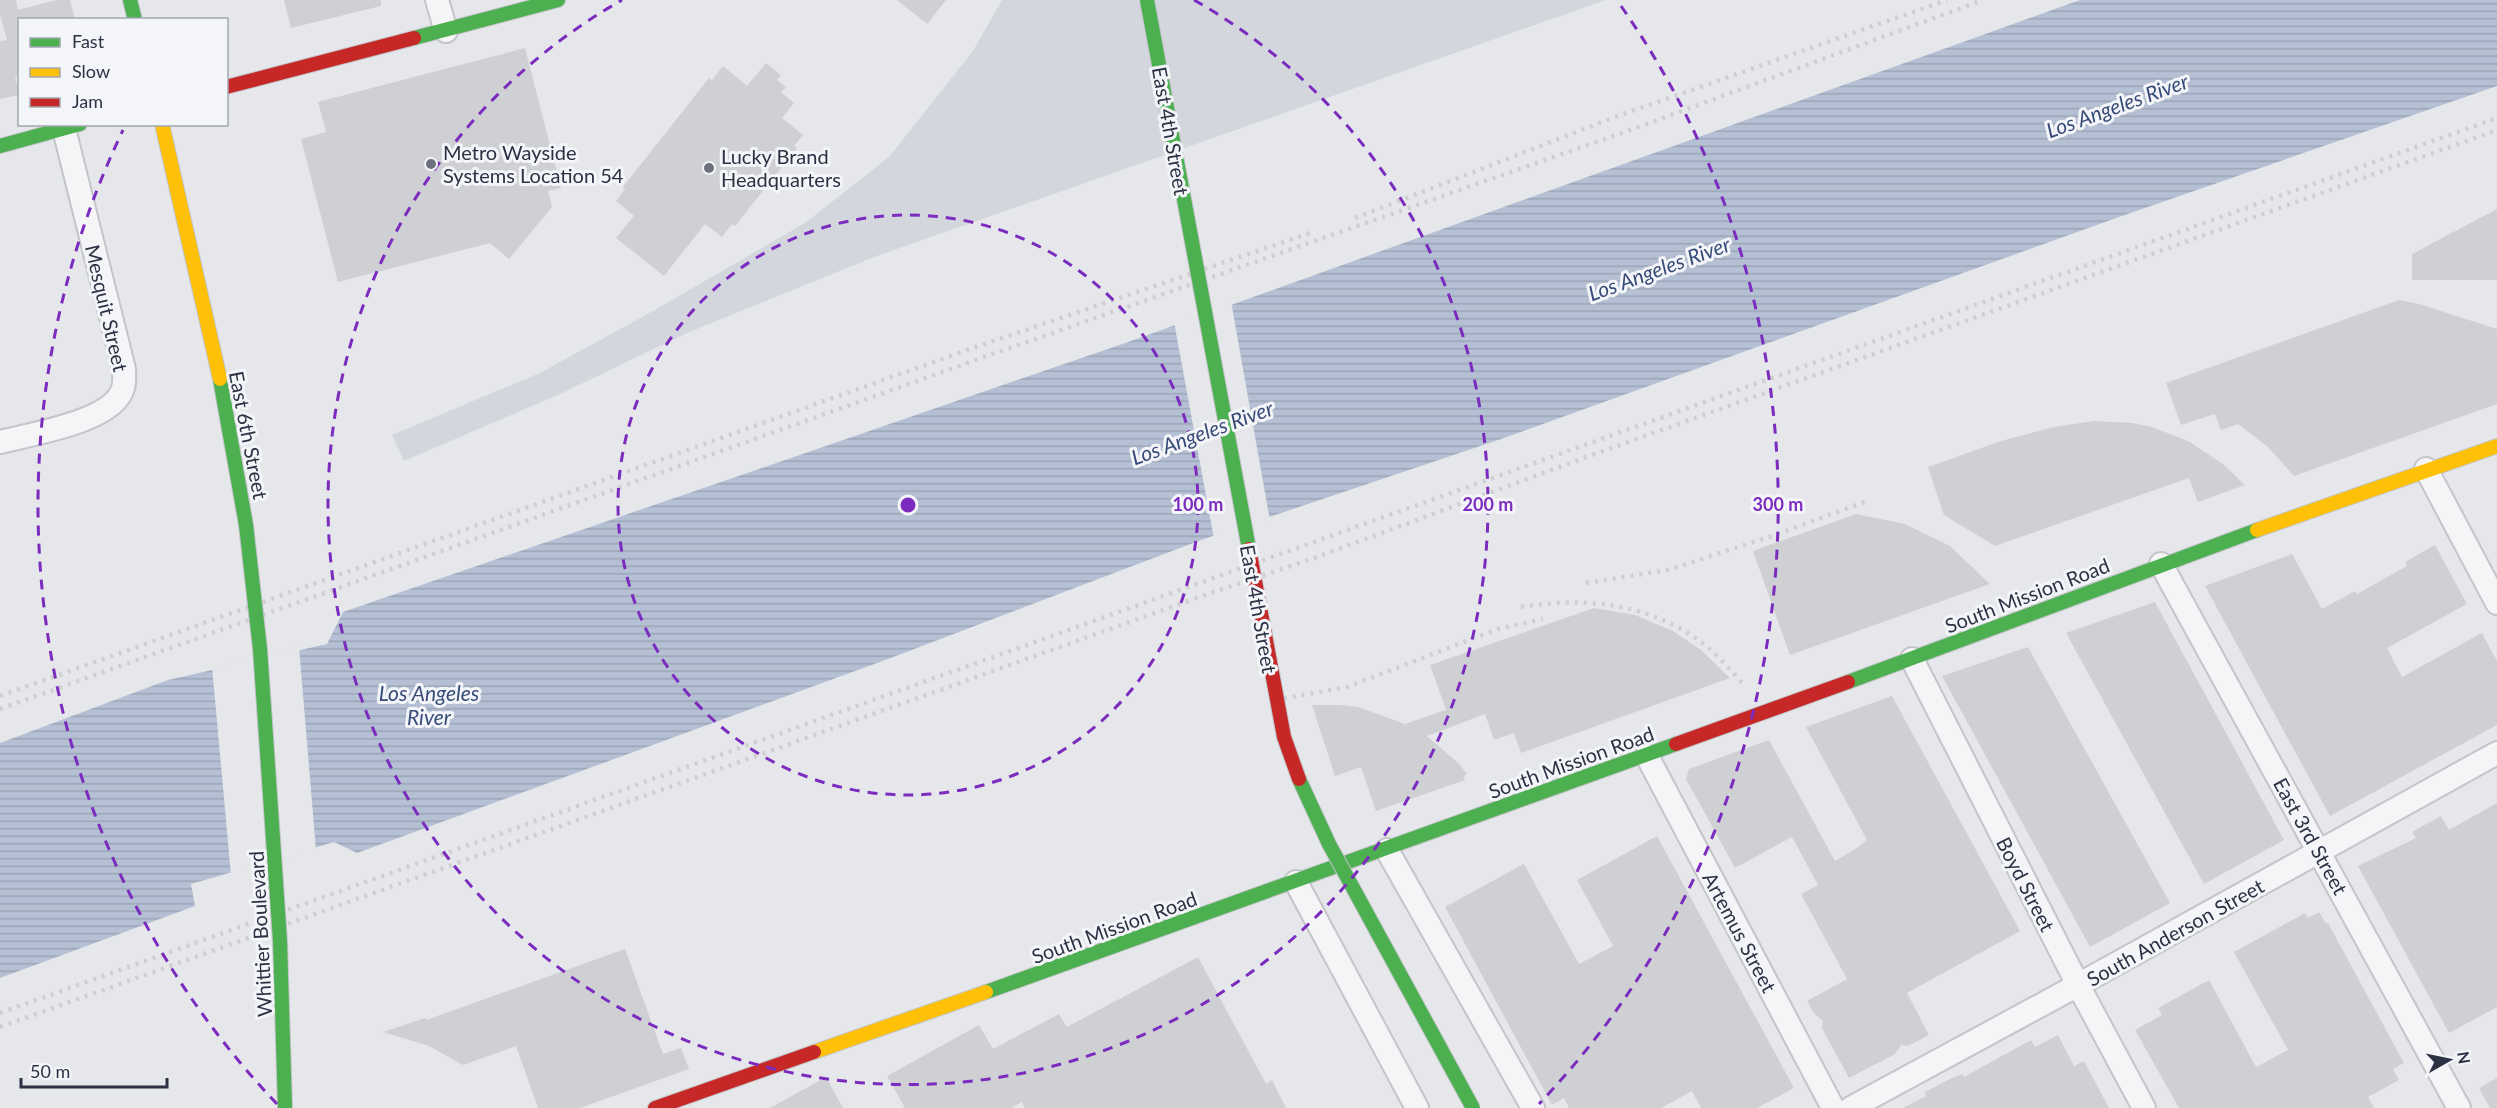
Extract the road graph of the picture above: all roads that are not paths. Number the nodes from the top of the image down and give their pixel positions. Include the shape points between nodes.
1 (437, 0) edge
2 (558, 0) edge
3 (1147, 0) edge
4 (446, 31) junction
5 (228, 86) edge
6 (162, 126) edge
7 (72, 127) edge
8 (0, 146) edge
9 (0, 442) edge
10 (2497, 446) edge
11 (2426, 469) junction
12 (2161, 564) junction
13 (2497, 603) edge
14 (1912, 659) junction
15 (2497, 753) edge
16 (1647, 756) junction
17 (268, 757) joint
18 (1387, 850) junction
19 (2320, 852) junction
20 (1296, 882) junction
21 (2078, 985) junction
22 (684, 1103) edge
23 (285, 1108) edge
24 (655, 1108) edge
25 (1417, 1108) edge
26 (1473, 1108) edge
27 (1533, 1108) edge
28 (1833, 1108) edge
29 (1851, 1108) edge
30 (2144, 1108) edge
31 (2459, 1108) edge

1 - 4 street
2 - 4 street
3 - 26 street, East 4th Street, bridge via 1284,737 1329,844
4 - 5 street
6 - 17 street, East 6th Street, bridge via 235,458 252,572
7 - 8 street
7 - 9 street, Mesquit Street via 124,369 123,389 113,404 86,420
10 - 11 street, South Mission Road
11 - 12 street, South Mission Road
11 - 13 street
12 - 14 street, South Mission Road
12 - 19 street, East 3rd Street
14 - 16 street, South Mission Road
14 - 21 street, Boyd Street
15 - 19 street, South Anderson Street
16 - 18 street, South Mission Road
16 - 28 street, Artemus Street
17 - 23 street, Whittier Boulevard, bridge via 280,938
18 - 20 street, South Mission Road
18 - 27 street
19 - 21 street, South Anderson Street
19 - 31 street, East 3rd Street
20 - 22 street, South Mission Road
20 - 25 street
21 - 29 street, South Anderson Street
21 - 30 street, Boyd Street
22 - 24 street, South Mission Road

